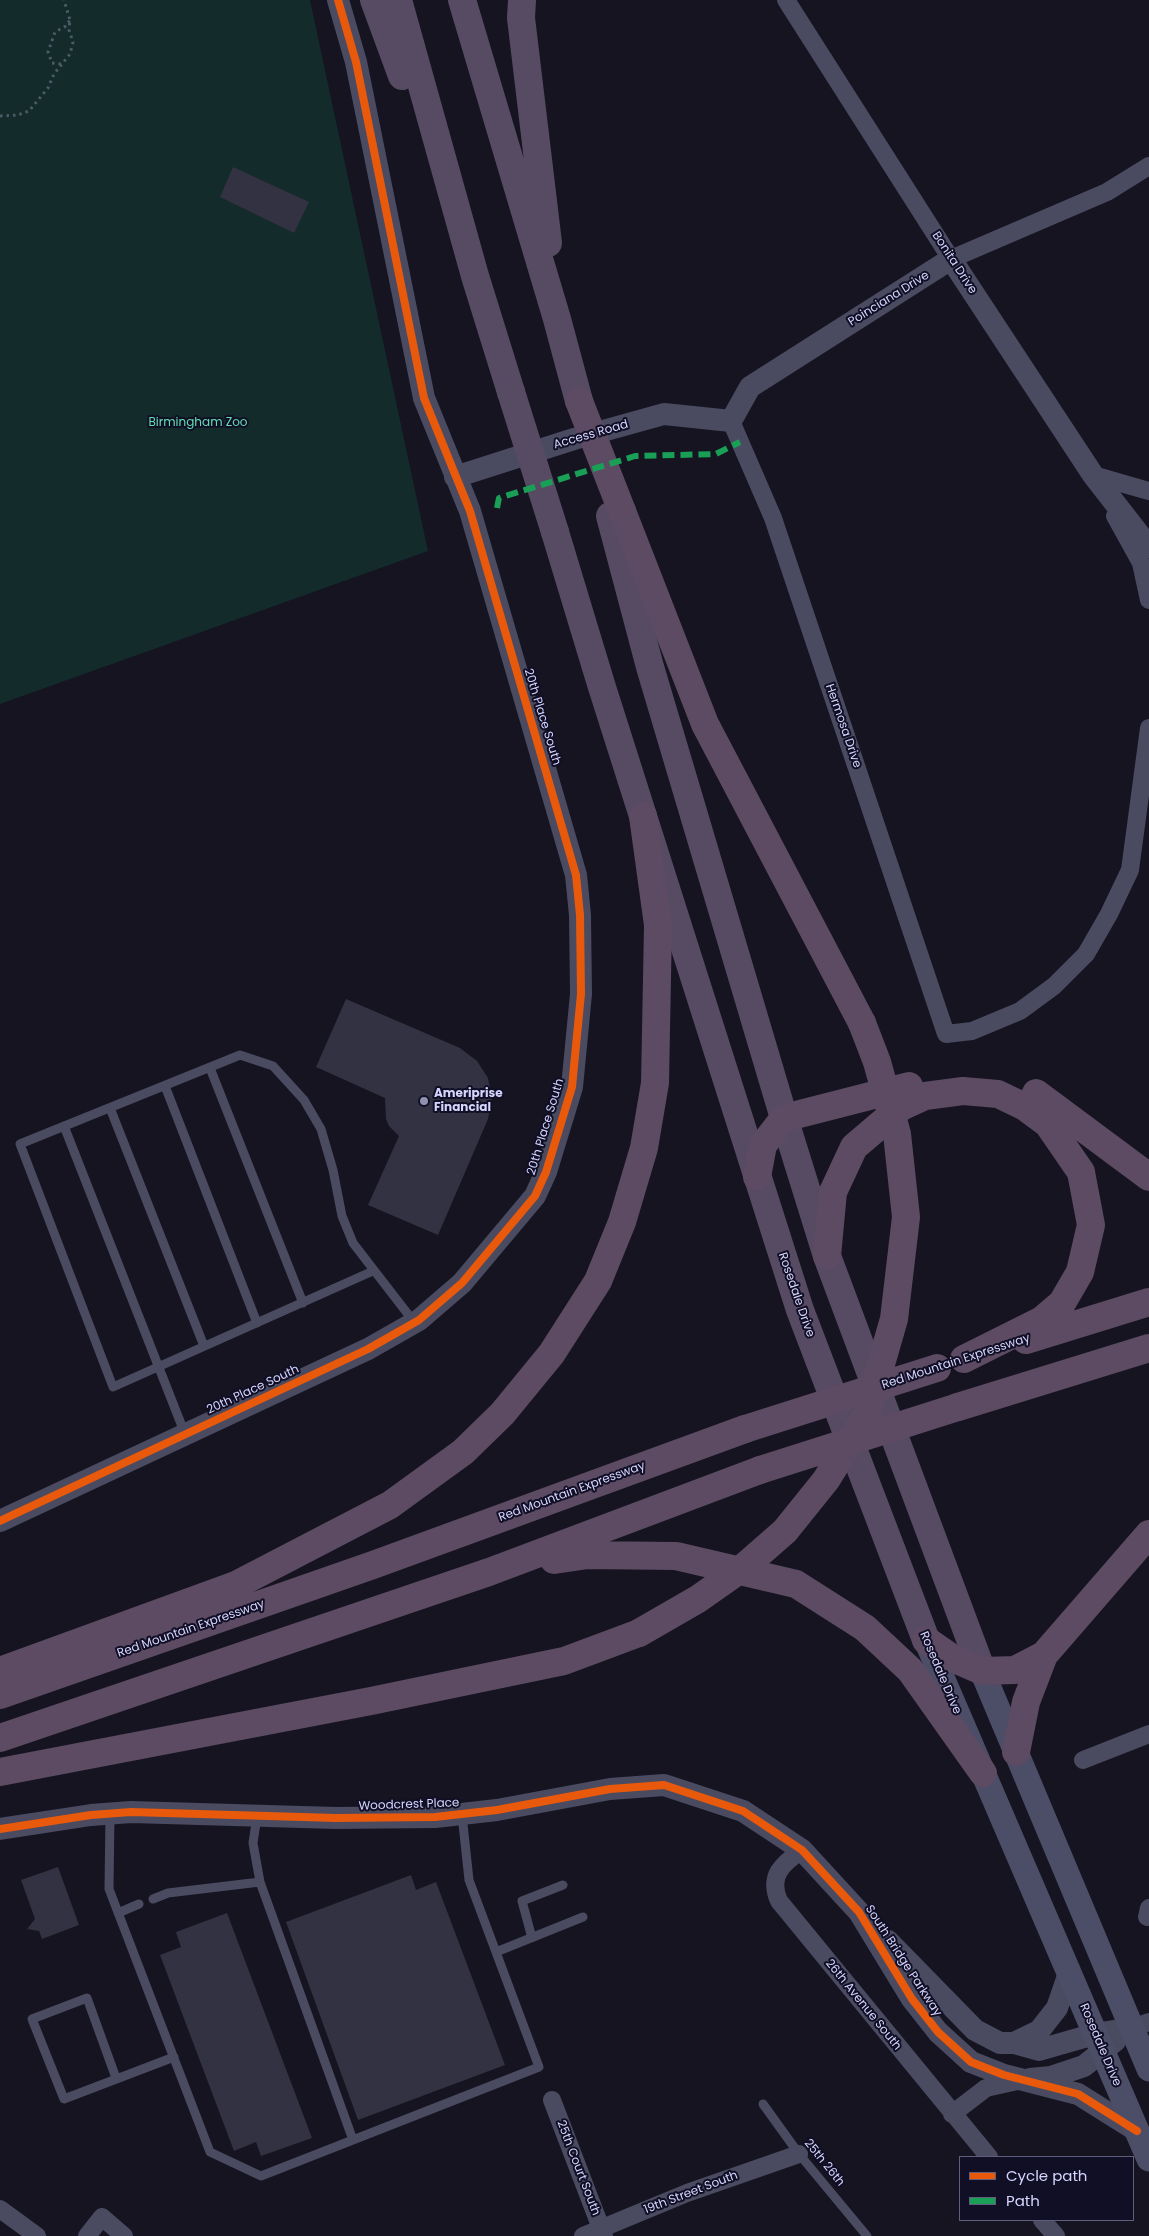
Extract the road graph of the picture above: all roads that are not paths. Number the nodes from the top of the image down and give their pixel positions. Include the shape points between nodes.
1 (338, 0) edge
2 (374, 0) edge
3 (398, 0) edge
4 (462, 0) edge
5 (522, 0) edge
6 (786, 0) edge
7 (1149, 166) edge
8 (951, 259) junction
9 (475, 276) junction
10 (557, 319) junction
11 (731, 421) junction
12 (1093, 476) junction
13 (455, 477) junction
14 (1149, 491) edge
15 (616, 514) junction
16 (1149, 547) edge
17 (1149, 600) edge
18 (1149, 728) edge
19 (643, 816) junction
20 (210, 1068) junction
21 (165, 1086) junction
22 (110, 1108) junction
23 (784, 1118) junction
24 (64, 1126) junction
25 (758, 1177) junction
26 (1149, 1177) edge
27 (827, 1256) junction
28 (373, 1271) junction
29 (1149, 1302) edge
30 (302, 1303) junction
31 (257, 1323) junction
32 (414, 1323) junction
33 (204, 1346) junction
34 (1149, 1348) edge
35 (964, 1359) junction
36 (158, 1367) junction
37 (185, 1434) junction
38 (0, 1521) edge
39 (1149, 1534) edge
40 (489, 1572) junction
41 (926, 1640) junction
42 (1044, 1654) junction
43 (982, 1671) junction
44 (0, 1672) edge
45 (0, 1695) edge
46 (1149, 1734) edge
47 (0, 1738) edge
48 (1016, 1752) junction
49 (1083, 1760) dead end
50 (0, 1772) edge
51 (983, 1773) junction
52 (110, 1813) junction
53 (462, 1815) junction
54 (257, 1816) junction
55 (0, 1829) edge
56 (802, 1850) junction
57 (260, 1882) junction
58 (563, 1885) dead end
59 (153, 1899) dead end
60 (139, 1904) dead end
61 (118, 1912) junction
62 (859, 1912) junction
63 (583, 1917) dead end
64 (532, 1938) junction
65 (496, 1952) junction
66 (1069, 1973) junction
67 (1141, 2025) edge
68 (1014, 2043) junction
69 (1099, 2043) junction
70 (174, 2057) junction
71 (1149, 2069) edge
72 (116, 2078) junction
73 (1024, 2080) junction
74 (552, 2100) dead end
75 (763, 2104) dead end
76 (952, 2114) junction
77 (1137, 2131) junction
78 (353, 2140) junction
79 (800, 2154) junction
80 (988, 2156) edge
81 (1149, 2159) edge
82 (0, 2209) edge
83 (1043, 2221) edge
84 (603, 2233) edge
85 (37, 2236) edge
86 (87, 2236) edge
87 (124, 2236) edge
88 (583, 2236) edge
89 (867, 2236) edge
90 (1056, 2236) edge

1 - 13 street, 20th Place South via 356,62 424,398
2 - 9 highway
3 - 9 highway
4 - 10 highway
5 - 10 highway via 521,18
6 - 8 street, Bonita Drive
7 - 8 street, Poinciana Drive via 1107,192
8 - 11 street, Poinciana Drive via 750,387
8 - 12 street, Bonita Drive
9 - 19 highway, Rosedale Drive, bridge
10 - 15 highway, bridge via 575,388
11 - 13 street, Access Road via 664,414
11 - 18 street, Hermosa Drive via 773,518 946,1034 972,1031 1020,1011 1054,986 1086,954 1130,870
12 - 14 street
12 - 16 street, Bonita Drive
12 - 17 street via 1141,563
13 - 32 street, 20th Place South via 470,511 576,876 580,915 580,994 572,1088 546,1172 535,1196 462,1283
15 - 23 highway via 650,666
15 - 50 highway, bridge via 705,724 862,1023 877,1062 897,1134 906,1217 894,1318 866,1416 826,1480 785,1531 745,1566 698,1599 640,1633 564,1661
19 - 25 highway, Rosedale Drive
19 - 44 highway via 658,925 655,1083 644,1148 622,1222 598,1281 552,1353 502,1414 463,1452 390,1505 236,1585
20 - 21 lane
20 - 28 lane via 240,1055 273,1066 304,1100 321,1130 342,1216 353,1243
20 - 30 lane
21 - 22 lane
21 - 31 lane
22 - 24 lane
22 - 33 lane
23 - 25 highway via 762,1145
23 - 26 highway via 959,1072 997,1075 1027,1087
23 - 27 highway
24 - 36 lane
24 - 36 lane via 20,1144 113,1387
25 - 41 highway, Rosedale Drive via 800,1310
27 - 35 highway via 833,1192 854,1147 901,1107 925,1096 963,1091 998,1094 1025,1107 1048,1124 1081,1172 1091,1225 1080,1272 1062,1303 1042,1320
27 - 43 highway
28 - 30 lane
28 - 32 lane
29 - 35 highway, Red Mountain Expressway
30 - 31 lane
31 - 33 lane
32 - 37 street, 20th Place South via 368,1349
33 - 36 lane
34 - 40 highway, bridge via 760,1470
35 - 45 highway, Red Mountain Expressway, bridge via 745,1429 373,1565
36 - 37 lane
37 - 38 street, 20th Place South
39 - 42 highway
40 - 47 highway
40 - 51 highway via 588,1555 676,1556 796,1584 865,1628 910,1670
41 - 43 highway via 952,1658
41 - 51 main road, Rosedale Drive
42 - 43 highway via 1015,1670
42 - 48 highway via 1026,1702
43 - 48 main road
46 - 49 street
48 - 67 main road
51 - 66 main road, Rosedale Drive
52 - 54 street, Woodcrest Place
52 - 55 street, Woodcrest Place
52 - 61 lane via 109,1889
53 - 54 street, Woodcrest Place
53 - 56 street, Woodcrest Place via 552,1802 610,1789 664,1785 743,1811
53 - 65 lane via 469,1880
54 - 57 lane via 253,1843
56 - 62 street, South Bridge Parkway
56 - 76 street, 26th Avenue South via 775,1877 774,1890 779,1901
57 - 59 lane via 168,1893
57 - 78 lane
58 - 64 lane via 522,1901
60 - 61 lane
61 - 70 lane
62 - 68 street via 975,2030 1000,2043
62 - 73 street, South Bridge Parkway via 912,1999 938,2032 971,2062
63 - 64 lane
64 - 65 lane
65 - 78 lane via 539,2066
66 - 68 street via 1057,2008 1039,2031
66 - 69 main road, Rosedale Drive
67 - 69 street
67 - 71 main road
68 - 69 street via 1039,2050
69 - 73 street via 1084,2066 1051,2077
69 - 77 main road, Rosedale Drive
70 - 72 lane
70 - 78 lane via 210,2152 261,2176
72 - 72 lane via 64,2099 32,2019 87,1998
73 - 76 street via 986,2088
73 - 77 street, South Bridge Parkway via 1078,2094
74 - 84 street, 25th Court South
75 - 79 lane, 25th 26th
76 - 80 street, 26th Avenue South
77 - 81 main road, Rosedale Drive
79 - 84 street, 19th Street South via 687,2193
79 - 89 lane, 25th 26th
82 - 85 street
83 - 90 street
84 - 88 street, 19th Street South
86 - 87 street via 102,2217

